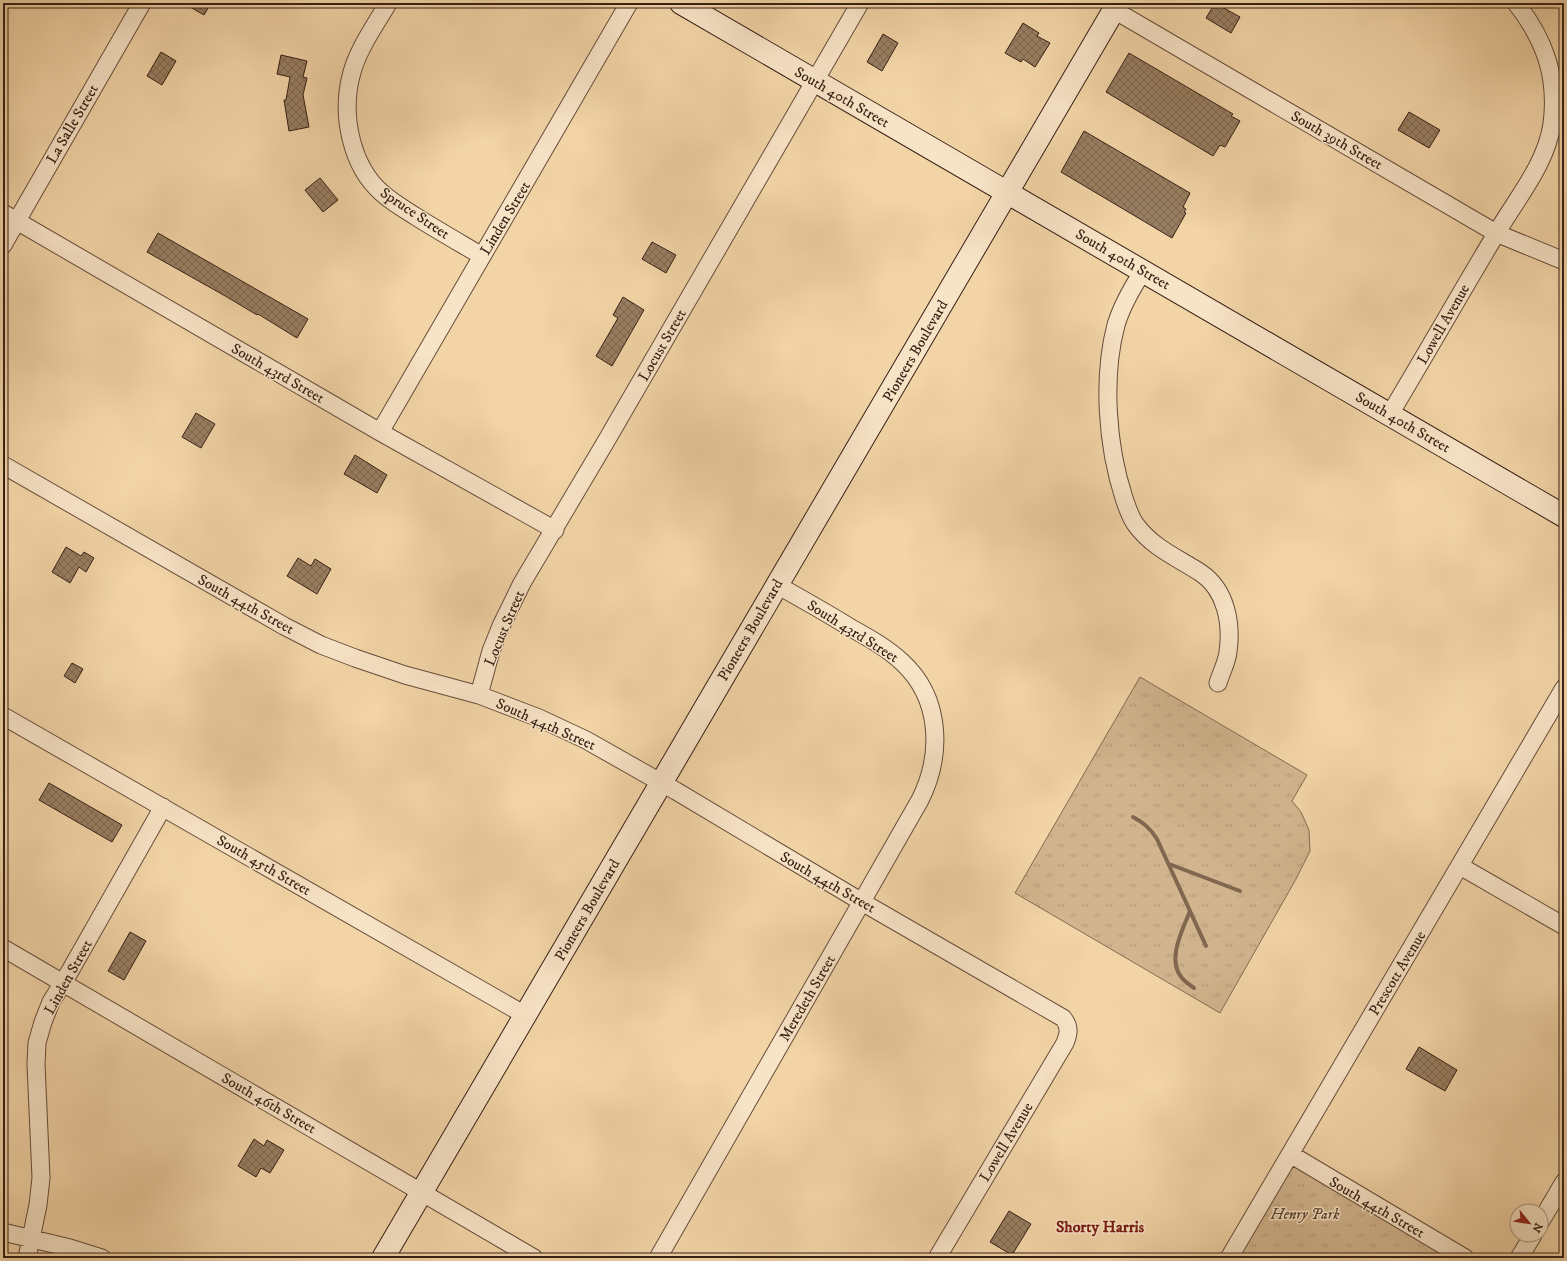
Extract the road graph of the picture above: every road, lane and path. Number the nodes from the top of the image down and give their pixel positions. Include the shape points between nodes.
1 (142, 3) edge
2 (388, 3) edge
3 (629, 3) edge
4 (681, 3) edge
5 (860, 3) edge
6 (1516, 3) edge
7 (1116, 6) edge
8 (816, 81) junction
9 (1008, 192) junction
10 (10, 218) edge
11 (1496, 233) junction
12 (3, 245) edge
13 (482, 256) junction
14 (1564, 261) edge
15 (1143, 270) junction
16 (1390, 414) junction
17 (380, 432) junction
18 (3, 465) edge
19 (1564, 516) edge
20 (555, 530) junction
21 (777, 585) junction
22 (1218, 683) dead end
23 (1564, 688) edge
24 (479, 695) junction
25 (3, 716) edge
26 (935, 731) joint
27 (661, 783) junction
28 (163, 807) junction
29 (1460, 866) junction
30 (862, 902) junction
31 (1564, 926) edge
32 (3, 948) edge
33 (64, 983) junction
34 (525, 1015) junction
35 (1068, 1024) joint
36 (1290, 1154) junction
37 (1564, 1182) edge
38 (422, 1192) junction
39 (1549, 1207) edge
40 (3, 1232) edge
41 (31, 1240) junction
42 (1528, 1243) edge
43 (27, 1258) edge
44 (102, 1258) edge
45 (383, 1258) edge
46 (534, 1258) edge
47 (658, 1258) edge
48 (937, 1258) edge
49 (1229, 1258) edge
50 (1465, 1258) edge
51 (1519, 1258) edge

1 - 10 street, La Salle Street
2 - 13 street, Spruce Street via 357,58 351,75 348,116 357,154 370,179 382,193
3 - 13 street, Linden Street
4 - 8 main road, South 40th Street
5 - 8 street, Locust Street
6 - 11 street, Lowell Avenue via 1537,33 1548,60 1554,103 1546,148
7 - 9 main road, Pioneers Boulevard
7 - 11 street, South 39th Street
8 - 9 main road, South 40th Street
8 - 20 street, Locust Street
9 - 15 main road, South 40th Street
9 - 21 main road, Pioneers Boulevard
10 - 12 street, La Salle Street
10 - 17 street, South 43rd Street
11 - 14 street, South 39th Street
11 - 16 street, Lowell Avenue
13 - 17 street, Linden Street
15 - 16 main road, South 40th Street
15 - 22 street via 1126,300 1112,348 1108,384 1113,451 1120,486 1135,524 1159,548 1202,574 1221,596 1229,630 1228,653
16 - 19 main road, South 40th Street
17 - 20 street, South 43rd Street
18 - 24 street, South 44th Street via 321,645 405,675
20 - 24 street, Locust Street via 511,604 491,651
21 - 26 street, South 43rd Street via 887,649 903,663 917,679 927,698
21 - 27 main road, Pioneers Boulevard
23 - 29 street, Prescott Avenue
24 - 27 street, South 44th Street via 546,721 586,740
25 - 28 street, South 45th Street
26 - 30 street, Meredeth Street via 935,754 928,785
27 - 30 street, South 44th Street
27 - 34 main road, Pioneers Boulevard
28 - 33 street, Linden Street
28 - 34 street, South 45th Street
29 - 31 street
29 - 36 street, Prescott Avenue
30 - 35 street, South 44th Street via 1053,1011
30 - 47 street, Meredeth Street
32 - 33 street, South 46th Street
33 - 38 street, South 46th Street
33 - 41 street, Linden Street via 51,1002 37,1043 41,1178
34 - 38 main road, Pioneers Boulevard
35 - 48 street, Lowell Avenue via 1069,1033 1065,1043
36 - 49 street, Prescott Avenue
36 - 50 street, South 44th Street
37 - 39 street
38 - 45 main road, Pioneers Boulevard
38 - 46 street, South 46th Street
40 - 41 street
41 - 43 street, Linden Street
41 - 44 street
42 - 51 street

